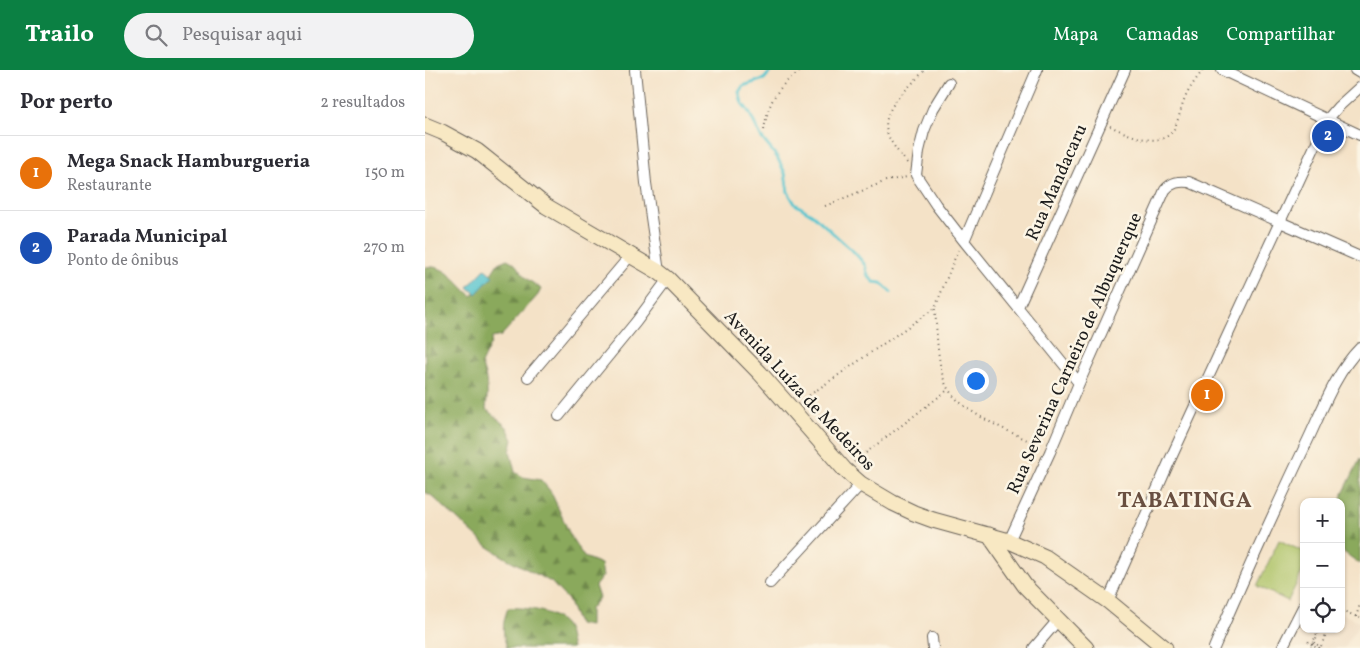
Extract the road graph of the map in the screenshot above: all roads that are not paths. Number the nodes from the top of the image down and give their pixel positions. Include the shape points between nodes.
1 (635, 70) edge
2 (1037, 70) edge
3 (1125, 70) edge
4 (1223, 70) edge
5 (1355, 70) edge
6 (1360, 73) edge
7 (949, 83) dead end
8 (1360, 87) edge
9 (1327, 120) junction
10 (425, 125) edge
11 (1360, 135) edge
12 (1280, 223) junction
13 (963, 239) junction
14 (630, 256) junction
15 (1360, 258) edge
16 (664, 276) junction
17 (1018, 307) junction
18 (1360, 348) edge
19 (528, 377) dead end
20 (1079, 383) junction
21 (559, 416) dead end
22 (861, 484) junction
23 (989, 535) junction
24 (1009, 541) junction
25 (770, 583) dead end
26 (1108, 601) junction
27 (1300, 613) edge
28 (1057, 620) junction
29 (1034, 648) edge
30 (1086, 648) edge
31 (1165, 648) edge
32 (1214, 648) edge
33 (1282, 648) edge

1 - 16 street via 646,182
2 - 13 street
3 - 17 street, Rua Mandacaru
4 - 9 street
5 - 6 street
7 - 13 street via 924,131 917,175
8 - 9 street
9 - 11 street
9 - 12 street
10 - 14 street, Avenida Luíza de Medeiros via 477,152 546,206
12 - 15 street
12 - 20 street, Rua Severina Carneiro de Albuquerque via 1189,182 1175,182 1165,190
12 - 26 street
13 - 17 street
14 - 16 street, Avenida Luíza de Medeiros
14 - 19 street
16 - 21 street via 636,322
16 - 22 street, Avenida Luíza de Medeiros via 749,360 844,469
17 - 20 street
18 - 32 street via 1324,406
20 - 24 street, Rua Severina Carneiro de Albuquerque
22 - 23 street, Avenida Luíza de Medeiros via 921,515
22 - 25 street
23 - 24 street, Avenida Luíza de Medeiros
23 - 28 street via 1025,586
24 - 26 street, Avenida Luíza de Medeiros via 1045,558
26 - 31 street, Avenida Luíza de Medeiros
27 - 33 street
28 - 29 street
28 - 30 street

